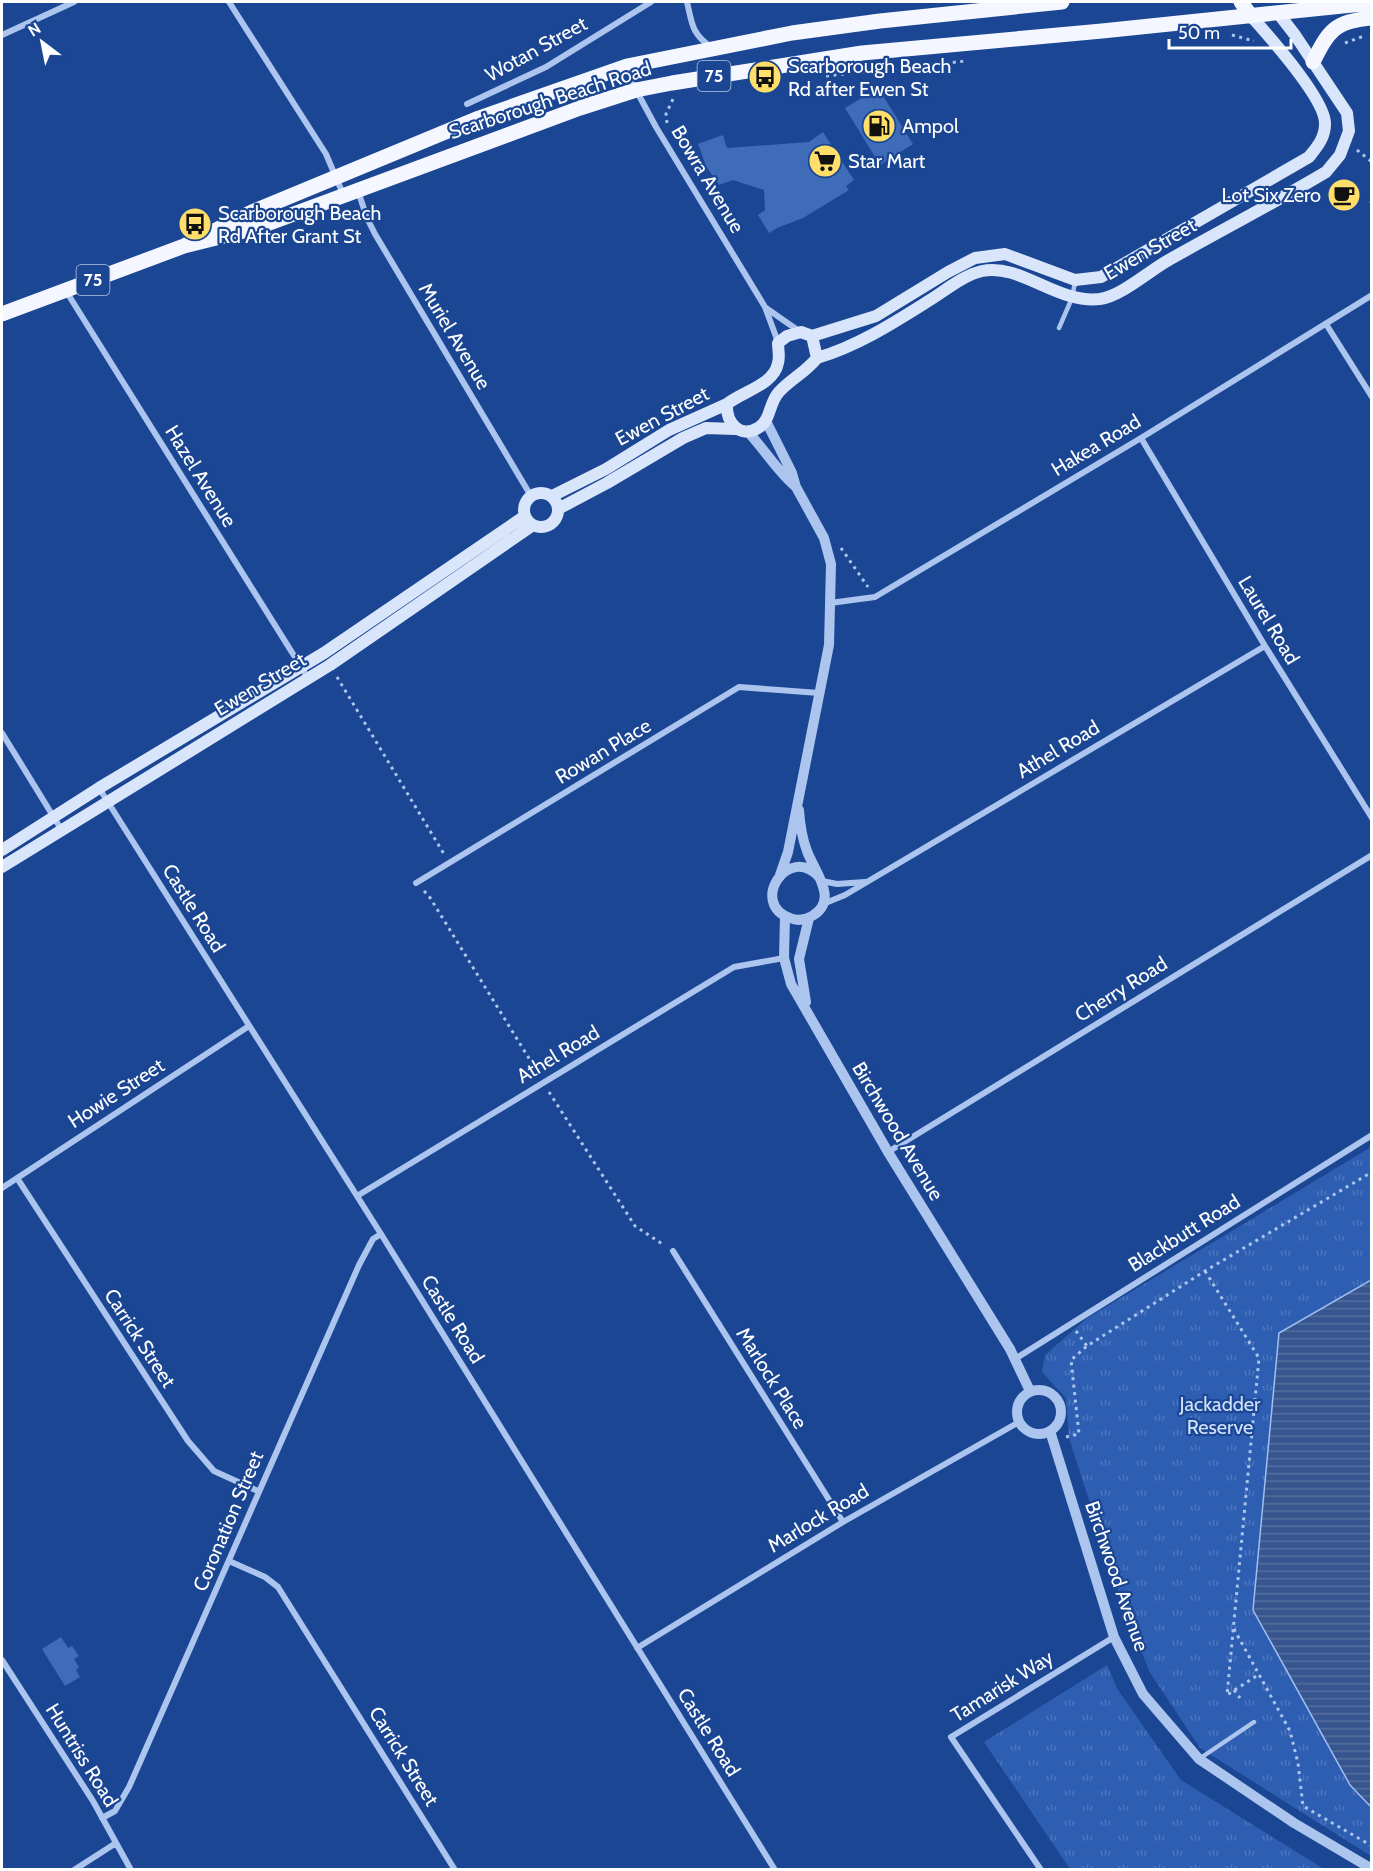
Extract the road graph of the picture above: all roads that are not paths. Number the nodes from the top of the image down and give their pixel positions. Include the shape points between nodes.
1 (74, 2) edge
2 (229, 2) edge
3 (651, 2) edge
4 (687, 2) edge
5 (1014, 2) edge
6 (1062, 2) edge
7 (1241, 2) edge
8 (1371, 3) edge
9 (1275, 7) edge
10 (960, 12) junction
11 (1251, 16) junction
12 (1371, 18) edge
13 (2, 35) edge
14 (712, 47) junction
15 (1313, 62) junction
16 (627, 66) junction
17 (636, 90) junction
18 (467, 104) dead end
19 (1277, 175) junction
20 (336, 177) junction
21 (351, 193) junction
22 (1289, 194) junction
23 (184, 246) junction
24 (1075, 280) junction
25 (66, 291) junction
26 (1371, 295) edge
27 (1072, 298) junction
28 (765, 307) junction
29 (2, 314) edge
30 (1326, 324) junction
31 (1059, 328) dead end
32 (807, 334) junction
33 (778, 343) junction
34 (817, 358) junction
35 (1371, 398) edge
36 (726, 404) junction
37 (766, 421) junction
38 (735, 429) junction
39 (748, 432) junction
40 (1141, 438) junction
41 (796, 487) junction
42 (531, 496) junction
43 (552, 496) junction
44 (558, 509) junction
45 (529, 521) junction
46 (830, 603) junction
47 (1265, 646) junction
48 (305, 673) junction
49 (819, 693) junction
50 (2, 734) edge
51 (99, 788) junction
52 (107, 801) junction
53 (798, 802) junction
54 (54, 818) junction
55 (1371, 818) edge
56 (62, 829) junction
57 (2, 850) edge
58 (1371, 855) edge
59 (2, 867) edge
60 (780, 875) junction
61 (820, 879) junction
62 (869, 881) junction
63 (416, 883) dead end
64 (823, 904) junction
65 (785, 916) junction
66 (809, 918) junction
67 (784, 958) junction
68 (808, 1013) junction
69 (249, 1026) junction
70 (1371, 1135) edge
71 (888, 1152) junction
72 (17, 1178) junction
73 (2, 1188) edge
74 (357, 1196) junction
75 (381, 1234) junction
76 (673, 1251) dead end
77 (1015, 1359) junction
78 (1030, 1391) junction
79 (1019, 1422) junction
80 (1052, 1436) junction
81 (258, 1491) junction
82 (843, 1522) junction
83 (229, 1561) junction
84 (1114, 1637) junction
85 (637, 1648) junction
86 (2, 1660) edge
87 (1254, 1722) dead end
88 (1199, 1759) junction
89 (102, 1818) junction
90 (116, 1844) junction
91 (74, 1869) edge
92 (131, 1869) edge
93 (455, 1869) edge
94 (775, 1869) edge
95 (1041, 1869) edge
96 (1371, 1869) edge

1 - 13 street
2 - 20 street, Muriel Avenue via 326,154
3 - 18 street, Wotan Street via 546,68
4 - 14 street via 697,36
5 - 10 main road
6 - 10 main road, Scarborough Beach Road / 75
7 - 11 main road
8 - 9 main road, Scarborough Beach Road / 75
9 - 11 main road, Scarborough Beach Road / 75
9 - 15 main road, Ewen Street
10 - 14 main road, Scarborough Beach Road / 75
11 - 17 main road, Scarborough Beach Road / 75 via 862,53
11 - 19 main road, Ewen Street via 1312,95 1326,121 1320,143 1309,157
12 - 15 main road via 1337,26 1324,39
14 - 16 main road, Scarborough Beach Road / 75
15 - 22 main road, Ewen Street via 1347,113 1349,131 1340,155 1326,172
16 - 17 street, Bowra Avenue
16 - 20 main road, Scarborough Beach Road / 75 via 479,118
17 - 21 main road, Scarborough Beach Road / 75
17 - 28 street, Bowra Avenue
19 - 22 main road
19 - 24 main road, Ewen Street via 1101,277
20 - 21 street, Muriel Avenue
20 - 23 main road, Scarborough Beach Road / 75
21 - 23 main road, Scarborough Beach Road / 75 via 256,228
21 - 42 street, Muriel Avenue
22 - 27 main road, Ewen Street via 1116,293 1100,299
23 - 25 main road, Scarborough Beach Road / 75
24 - 27 lane
24 - 32 main road, Ewen Street via 1005,254 975,258 876,316
25 - 29 main road, Scarborough Beach Road / 75
25 - 48 street, Hazel Avenue
26 - 30 street, Hakea Road
27 - 31 lane
27 - 34 main road, Ewen Street via 1002,269 981,271 884,328
28 - 32 street, Bowra Avenue
28 - 33 street, Bowra Avenue
30 - 35 street
30 - 40 street, Hakea Road
32 - 33 main road, Ewen Street via 787,336
32 - 34 main road
33 - 36 main road, Ewen Street via 778,364 769,380
34 - 37 main road, Ewen Street via 776,395
36 - 38 main road, Ewen Street via 728,419
36 - 43 main road, Ewen Street via 669,430 606,469
37 - 39 main road
37 - 41 street, Birchwood Avenue
38 - 39 main road, Ewen Street
38 - 44 main road, Ewen Street via 706,428 683,438
39 - 41 street, Birchwood Avenue via 782,476
40 - 46 street, Hakea Road via 875,597
40 - 47 street, Laurel Road
41 - 46 street, Birchwood Avenue via 824,538 831,564
42 - 43 main road via 542,492
42 - 45 main road via 525,505
43 - 44 main road
44 - 45 main road via 556,519 548,526 538,527
45 - 48 main road, Ewen Street
45 - 48 main road, Ewen Street via 330,665
46 - 49 street, Birchwood Avenue via 829,645
47 - 55 street, Laurel Road
47 - 62 street, Athel Road
48 - 51 main road, Ewen Street
48 - 52 main road, Ewen Street
49 - 53 street, Birchwood Avenue
49 - 63 street, Rowan Place via 740,687
50 - 54 street
51 - 52 street, Castle Road
51 - 54 main road, Ewen Street
52 - 56 main road, Ewen Street
52 - 69 street, Castle Road
53 - 60 street, Birchwood Avenue
53 - 61 street, Birchwood Avenue via 801,833
54 - 56 street
54 - 57 main road, Ewen Street
56 - 59 main road, Ewen Street
58 - 71 street, Cherry Road
60 - 61 street via 802,867 812,870
60 - 65 street, Birchwood Avenue via 772,897
61 - 62 street, Athel Road via 837,884
61 - 64 street, Birchwood Avenue via 825,895
62 - 64 street, Athel Road
64 - 66 street
65 - 66 street via 796,920
65 - 67 street, Birchwood Avenue
66 - 68 street, Birchwood Avenue via 799,959
67 - 68 street, Birchwood Avenue via 791,984
67 - 74 street, Athel Road via 734,967
68 - 71 street, Birchwood Avenue
69 - 72 street, Howie Street
69 - 74 street, Castle Road
70 - 77 street, Blackbutt Road
71 - 77 street, Birchwood Avenue
72 - 73 street, Howie Street
72 - 81 street, Carrick Street via 188,1441 214,1471
74 - 75 street, Castle Road
75 - 81 street, Coronation Street via 373,1239 359,1265
75 - 85 street, Castle Road
76 - 82 street, Marlock Place
77 - 78 street, Birchwood Avenue
78 - 79 street via 1020,1400
78 - 80 street via 1042,1389 1053,1394 1060,1404 1061,1416
79 - 80 street via 1029,1432
79 - 82 street, Marlock Road
80 - 84 street, Birchwood Avenue
81 - 83 street, Coronation Street
82 - 85 street, Marlock Road
83 - 89 street, Coronation Street via 126,1793 115,1811
83 - 93 street, Carrick Street via 278,1587
84 - 88 street, Birchwood Avenue via 1143,1694
84 - 95 street, Tamarisk Way via 951,1737
85 - 94 street, Castle Road
86 - 89 street, Huntriss Road
87 - 88 lane
88 - 96 street, Birchwood Avenue
89 - 90 street, Huntriss Road
90 - 91 street
90 - 92 street, Huntriss Road

